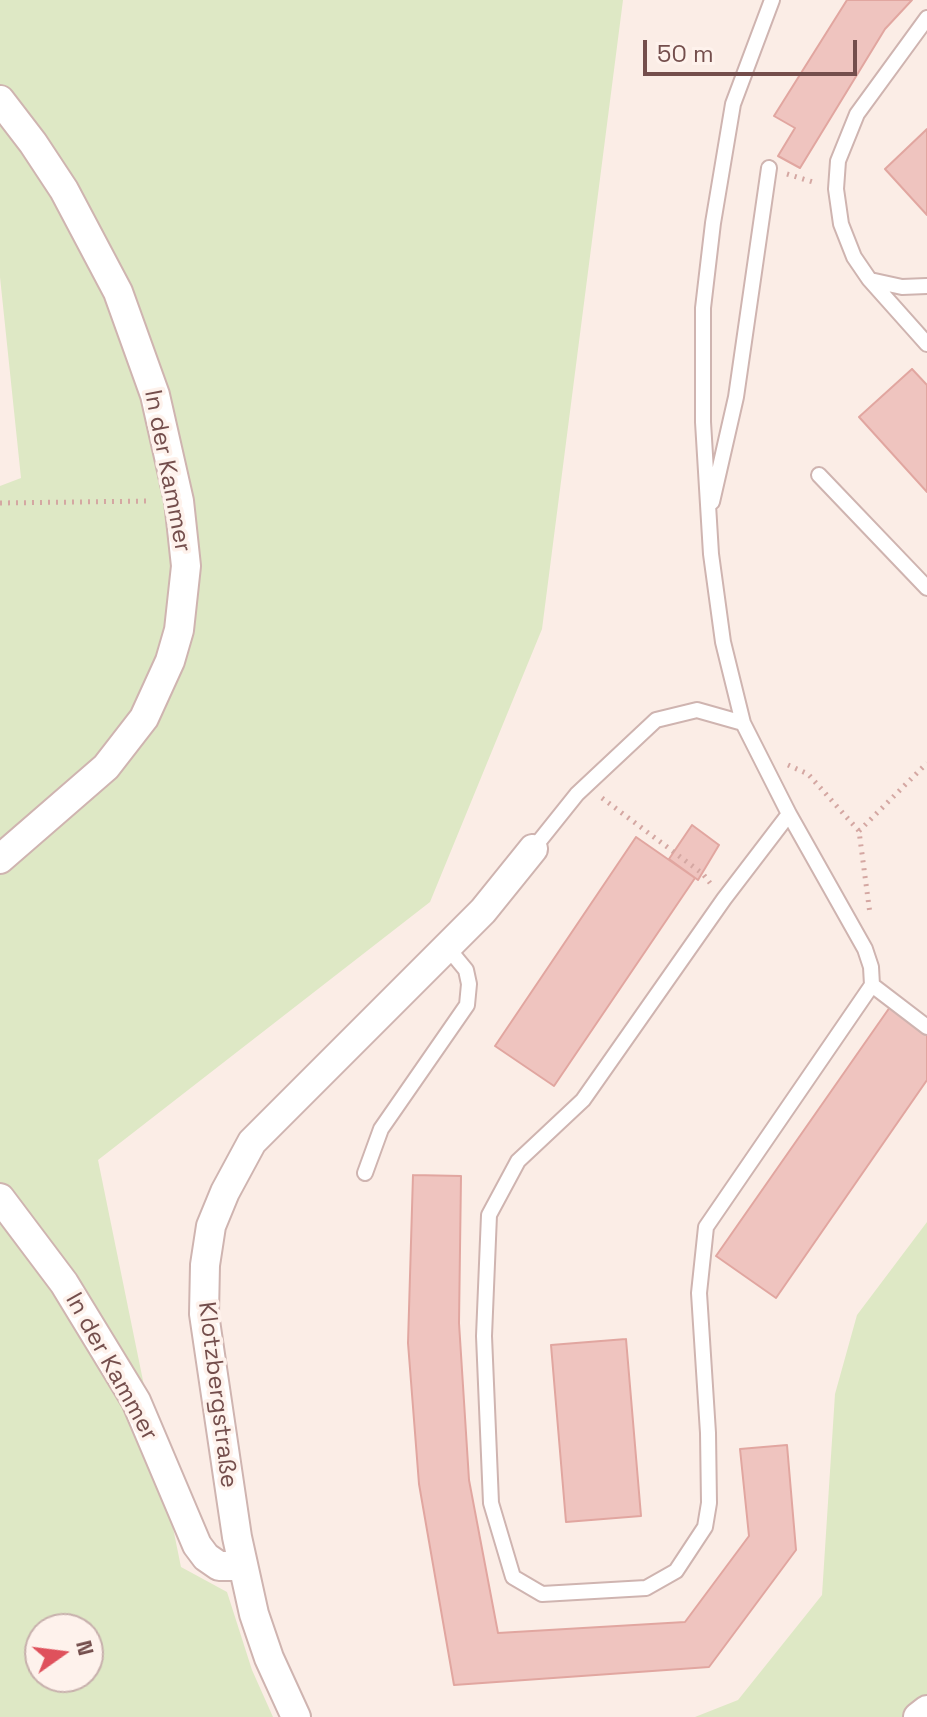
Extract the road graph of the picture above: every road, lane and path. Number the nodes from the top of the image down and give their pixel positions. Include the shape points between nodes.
1 (772, 0) edge
2 (927, 18) edge
3 (0, 100) edge
4 (769, 168) joint
5 (836, 189) junction
6 (869, 279) junction
7 (927, 286) edge
8 (927, 344) edge
9 (819, 475) dead end
10 (179, 501) junction
11 (0, 503) edge
12 (709, 518) junction
13 (927, 588) edge
14 (743, 723) junction
15 (763, 761) junction
16 (927, 763) edge
17 (585, 786) junction
18 (789, 814) junction
19 (859, 831) junction
20 (533, 849) joint
21 (0, 859) edge
22 (703, 874) dead end
23 (447, 947) junction
24 (865, 949) junction
25 (872, 985) junction
26 (927, 1027) edge
27 (365, 1173) dead end
28 (0, 1198) edge
29 (242, 1566) junction
30 (927, 1710) edge
31 (296, 1717) edge
32 (918, 1717) edge

1 - 12 lane via 733,104 711,237 703,308
2 - 5 lane via 857,114 838,161
3 - 10 street, In der Kammer via 64,190 118,292 155,395
4 - 5 path
4 - 12 lane via 736,397
5 - 6 lane via 841,224
6 - 7 lane
6 - 8 lane
9 - 13 lane
10 - 11 path
10 - 21 street, In der Kammer via 184,598 159,690 106,767
12 - 14 lane via 723,642
14 - 15 lane
14 - 17 lane via 697,710 656,720
15 - 18 lane
15 - 19 path via 808,774
16 - 19 path
17 - 20 lane
17 - 22 path
18 - 24 lane
18 - 25 lane via 583,1100 518,1161 489,1215 484,1336 491,1503 513,1577 542,1594 646,1588 676,1571 705,1527 708,1433 699,1293 706,1227
19 - 24 path via 874,936
20 - 23 street, Klotzbergstraße
23 - 27 lane via 466,970 467,1005 381,1129
23 - 29 street, Klotzbergstraße via 252,1142 211,1226 204,1314
24 - 25 lane
25 - 26 lane
28 - 29 street, In der Kammer via 64,1283 136,1401 197,1545 219,1566
29 - 31 street, Klotzbergstraße via 269,1658
30 - 32 street

